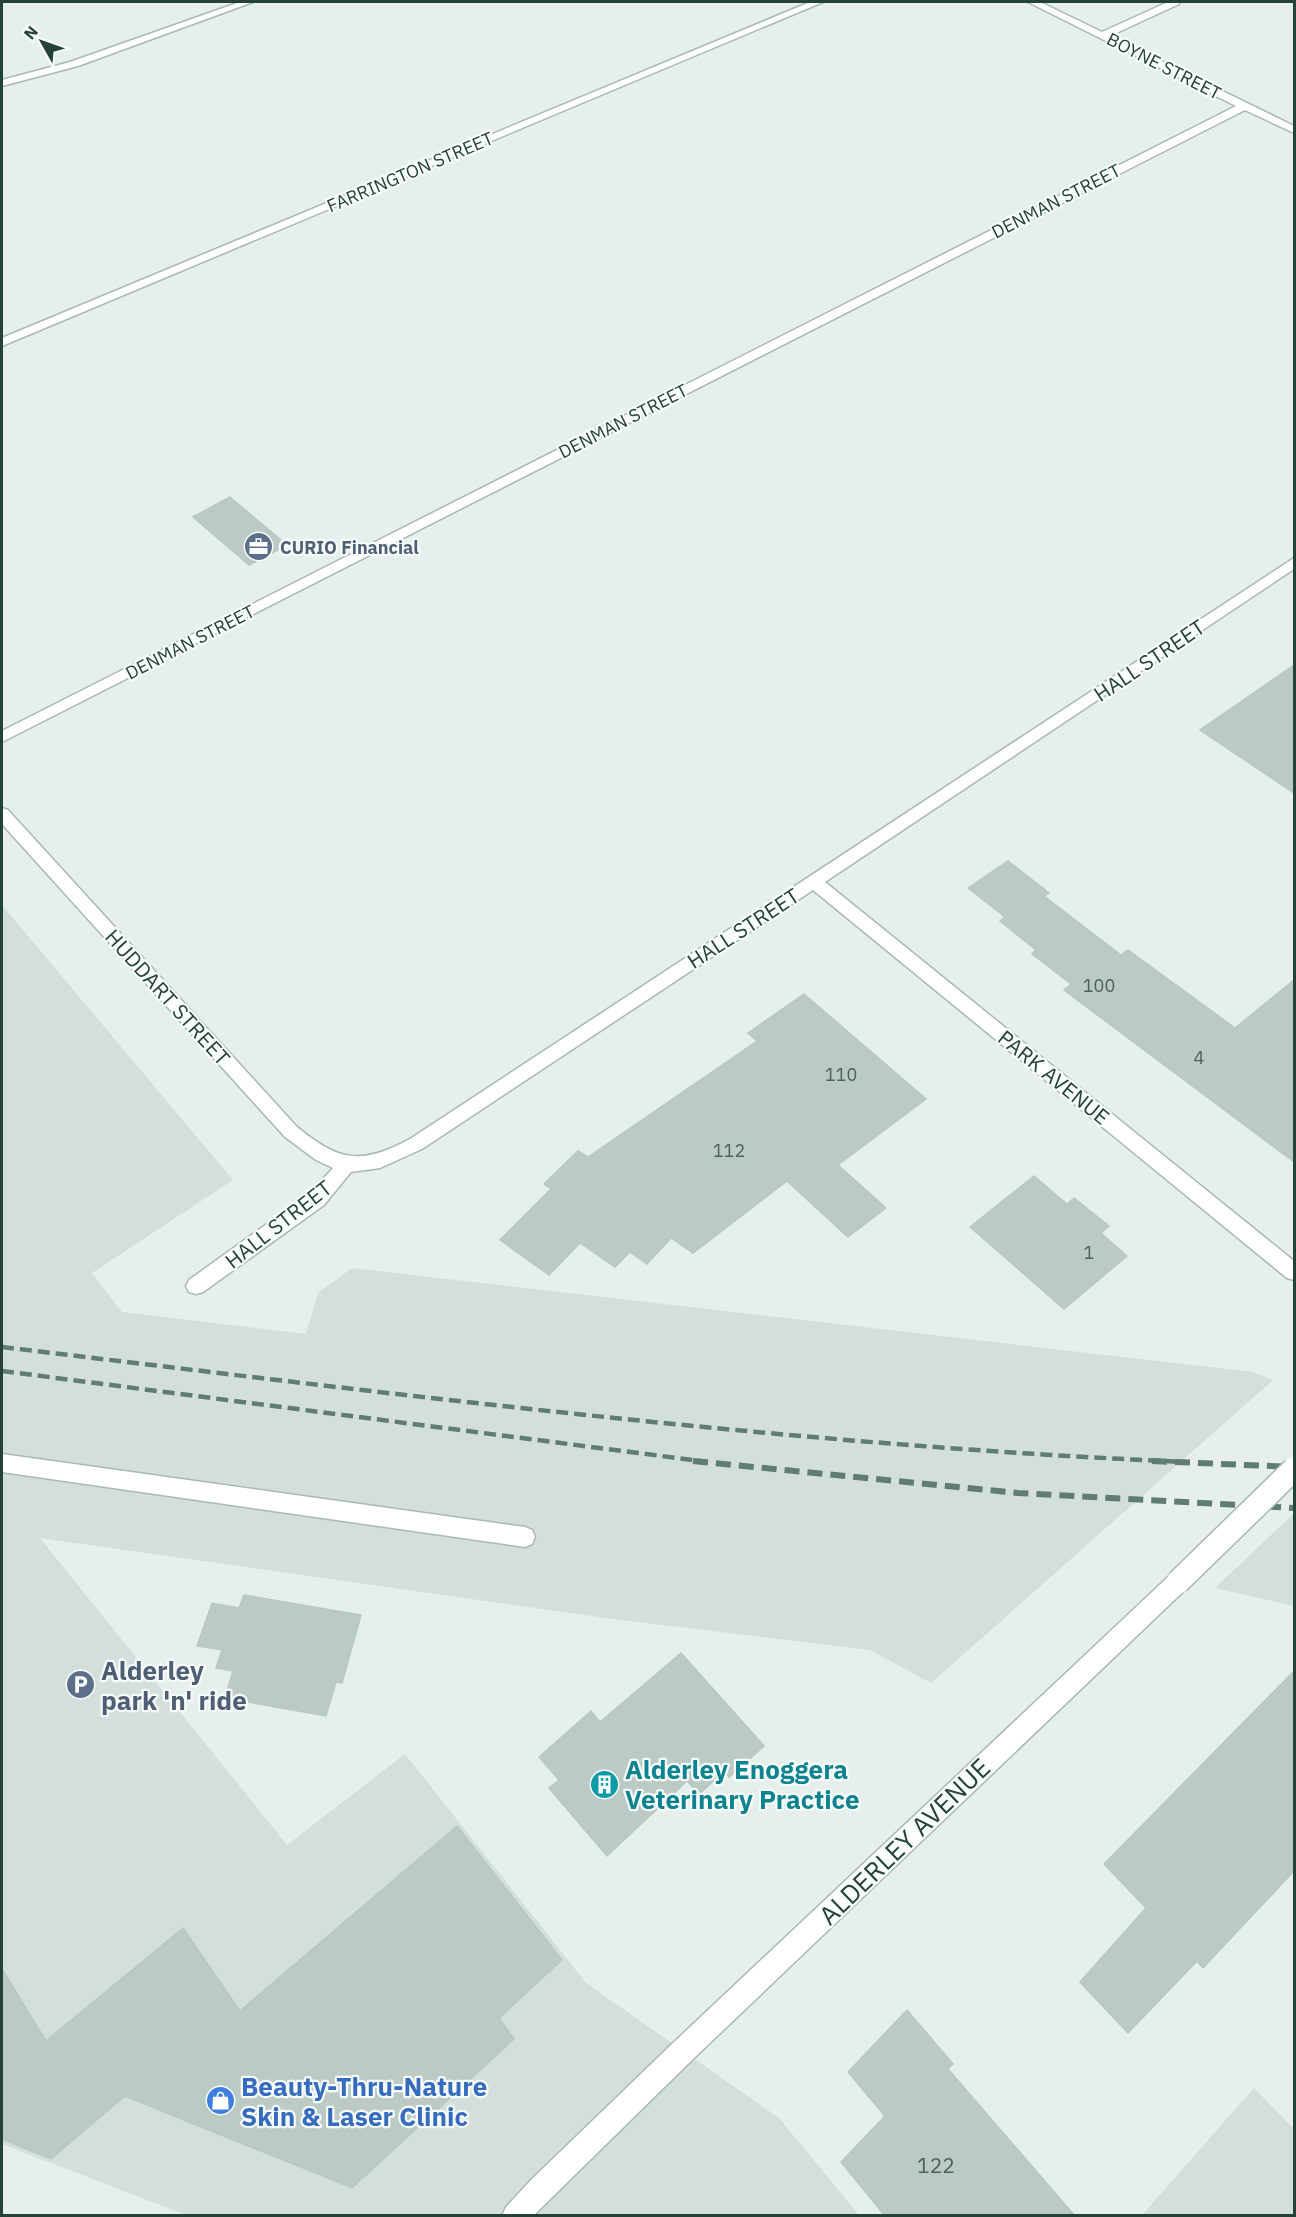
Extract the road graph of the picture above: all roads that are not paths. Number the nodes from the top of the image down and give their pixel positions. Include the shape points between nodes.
1 (248, 2) edge
2 (818, 2) edge
3 (1033, 2) edge
4 (1175, 2) edge
5 (1103, 35) junction
6 (2, 83) edge
7 (1244, 106) junction
8 (1294, 130) edge
9 (2, 342) edge
10 (1294, 563) edge
11 (2, 737) edge
12 (2, 814) edge
13 (814, 882) junction
14 (346, 1164) junction
15 (1294, 1272) edge
16 (196, 1286) dead end
17 (2, 1463) edge
18 (1294, 1469) edge
19 (525, 1536) dead end
20 (515, 2216) edge

1 - 6 street via 74,64
2 - 9 street, FARRINGTON STREET
3 - 5 street, BOYNE STREET
4 - 5 street
5 - 7 street, BOYNE STREET
7 - 8 street, BOYNE STREET
7 - 11 street, DENMAN STREET
10 - 13 street, HALL STREET
12 - 14 street, HUDDART STREET via 291,1132 321,1156
13 - 14 street, HALL STREET via 416,1144 383,1160
13 - 15 street, PARK AVENUE
14 - 16 street, HALL STREET via 317,1198
17 - 19 street
18 - 20 street, ALDERLEY AVENUE, bridge

